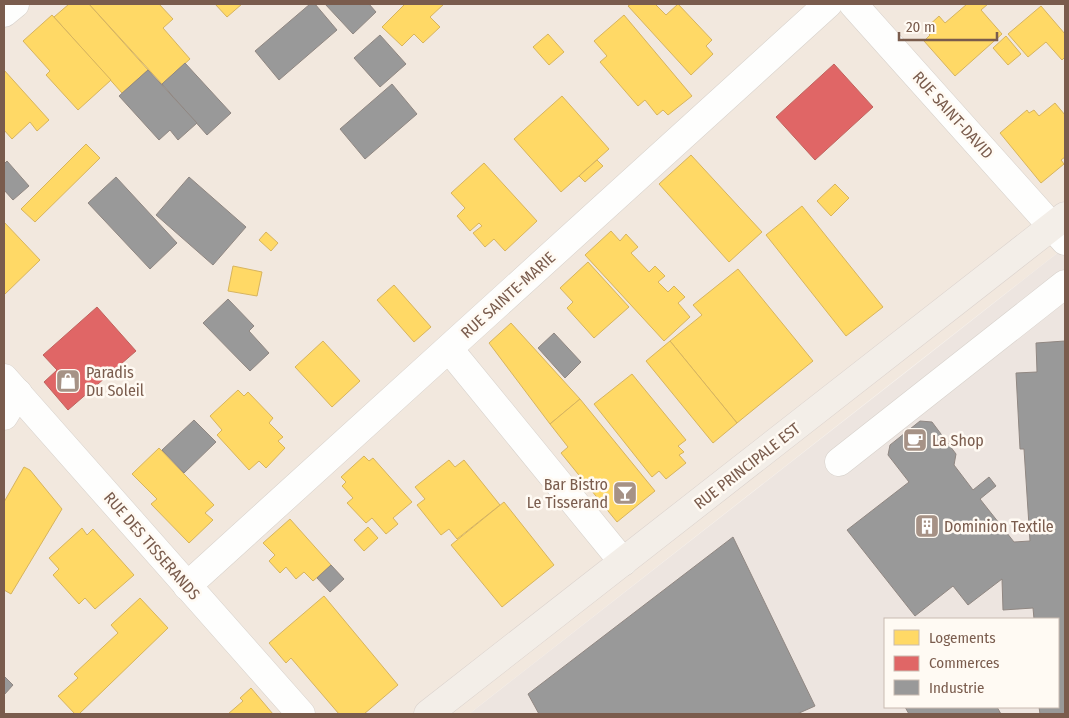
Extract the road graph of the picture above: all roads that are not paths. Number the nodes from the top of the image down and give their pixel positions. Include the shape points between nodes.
1 (15, 4) edge
2 (828, 4) edge
3 (853, 4) edge
4 (4, 14) edge
5 (1061, 228) edge
6 (1065, 284) edge
7 (449, 348) junction
8 (8, 396) edge
9 (839, 462) dead end
10 (623, 562) junction
11 (187, 586) junction
12 (301, 714) edge
13 (428, 714) edge

1 - 4 street
2 - 7 street, RUE SAINTE-MARIE
3 - 5 street, RUE SAINT-DAVID
5 - 10 main road, RUE PRINCIPALE EST
6 - 9 street
7 - 10 street
7 - 11 street, RUE SAINTE-MARIE
8 - 11 street, RUE DES TISSERANDS
10 - 13 main road, RUE PRINCIPALE EST
11 - 12 street, RUE DES TISSERANDS

